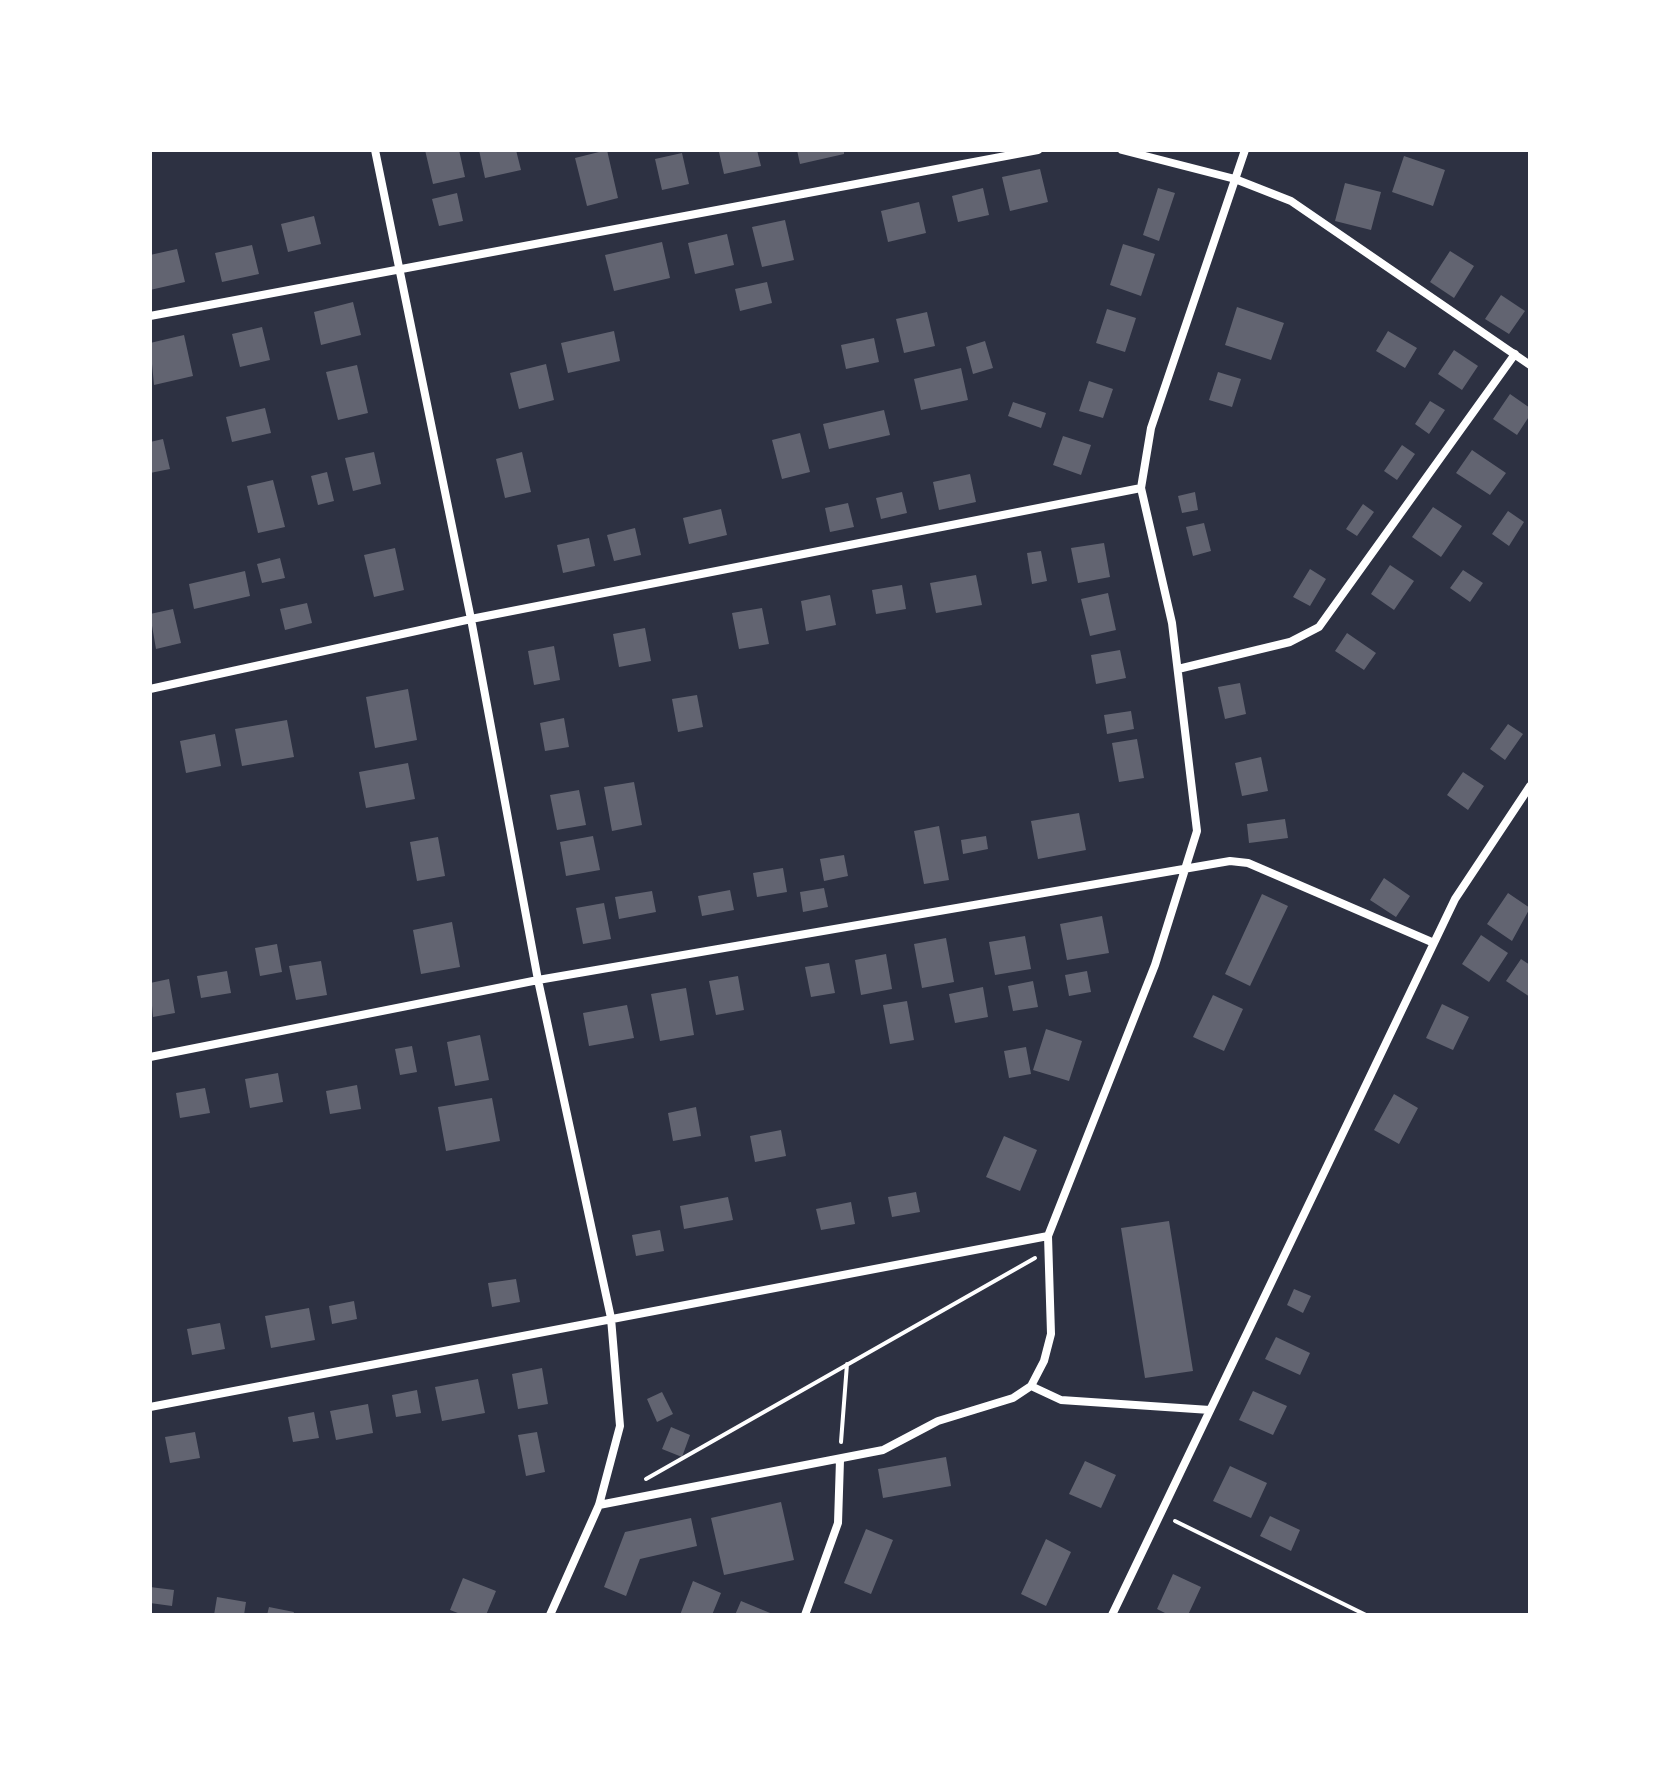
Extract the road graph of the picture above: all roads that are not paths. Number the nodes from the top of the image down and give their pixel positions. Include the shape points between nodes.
1 (375, 150) edge
2 (1038, 150) edge
3 (1122, 150) edge
4 (1245, 150) edge
5 (1235, 179) junction
6 (399, 271) junction
7 (150, 316) edge
8 (1515, 354) junction
9 (1530, 365) edge
10 (1141, 488) junction
11 (471, 619) junction
12 (1178, 669) junction
13 (150, 689) edge
14 (1530, 786) edge
15 (1188, 865) junction
16 (1434, 943) junction
17 (538, 980) junction
18 (150, 1057) edge
19 (1048, 1236) junction
20 (611, 1318) junction
21 (1031, 1386) junction
22 (150, 1407) edge
23 (1210, 1410) junction
24 (840, 1460) junction
25 (599, 1505) junction
26 (550, 1615) edge
27 (805, 1615) edge
28 (1112, 1615) edge

1 - 6 street
2 - 6 street
3 - 5 street
4 - 5 street
5 - 8 street via 1291,201
5 - 10 street via 1151,428
6 - 7 street
6 - 11 street
8 - 9 street
8 - 12 street via 1319,627 1290,642
10 - 11 street
10 - 12 street
11 - 13 street
11 - 17 street
12 - 15 street via 1197,831
14 - 16 street via 1455,899
15 - 16 street via 1248,863
15 - 17 street
15 - 19 street via 1155,965
16 - 23 street
17 - 18 street
17 - 20 street
19 - 20 street
19 - 21 street via 1051,1334
20 - 22 street
20 - 25 street via 620,1426
21 - 23 street via 1061,1400
21 - 24 street via 1013,1398 938,1421 883,1450
23 - 28 street
24 - 25 street
24 - 27 street via 838,1523
25 - 26 street

